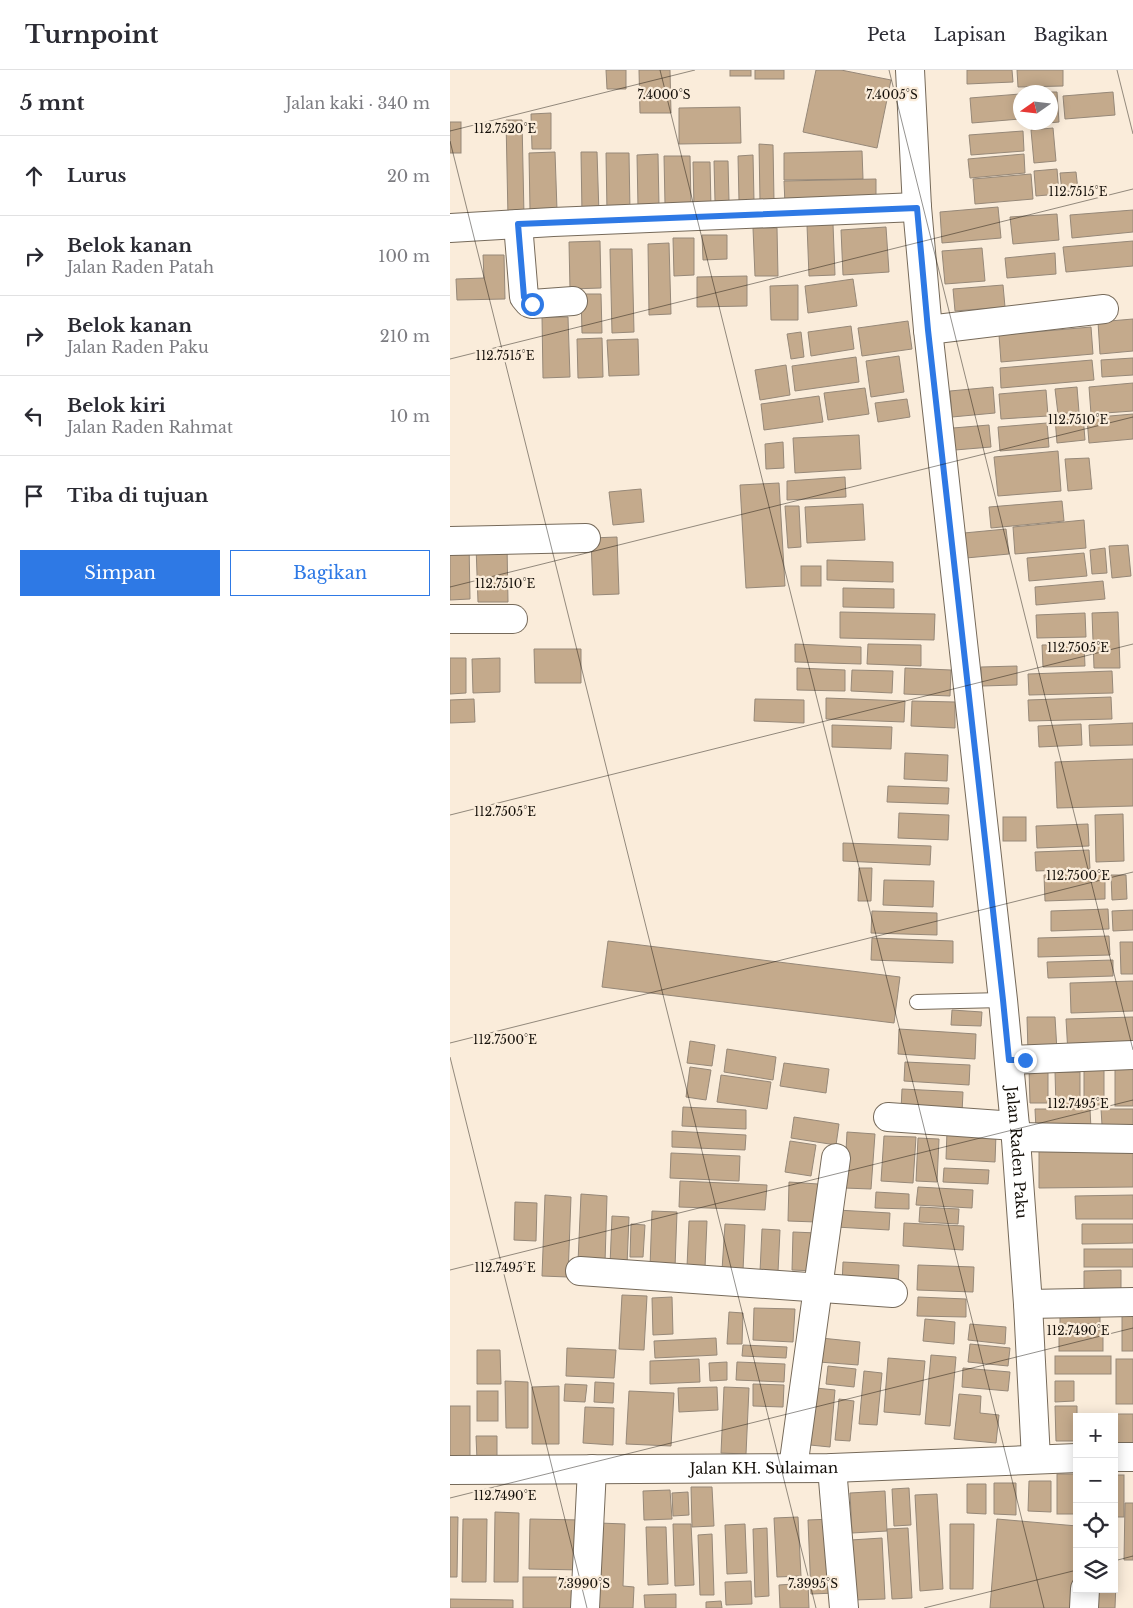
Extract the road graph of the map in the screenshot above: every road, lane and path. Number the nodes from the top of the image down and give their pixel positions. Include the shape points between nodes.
1 (910, 70) edge
2 (917, 208) junction
3 (518, 224) junction
4 (450, 228) edge
5 (572, 301) dead end
6 (1104, 309) dead end
7 (928, 330) junction
8 (586, 538) dead end
9 (450, 541) edge
10 (513, 619) dead end
11 (450, 620) edge
12 (1003, 1000) junction
13 (918, 1002) dead end
14 (1133, 1055) edge
15 (1009, 1060) junction
16 (888, 1117) dead end
17 (1016, 1132) junction
18 (1133, 1139) edge
19 (836, 1158) dead end
20 (580, 1271) dead end
21 (818, 1287) junction
22 (893, 1293) dead end
23 (1133, 1302) edge
24 (1028, 1304) junction
25 (1118, 1457) edge
26 (1133, 1457) edge
27 (1073, 1458) edge
28 (1036, 1459) junction
29 (793, 1468) junction
30 (832, 1468) junction
31 (592, 1469) junction
32 (450, 1470) edge
33 (1085, 1593) edge
34 (585, 1608) edge
35 (844, 1608) edge
36 (1084, 1608) edge

1 - 2 street, Jalan Raden Paku
2 - 3 street
2 - 7 street, Jalan Raden Paku
3 - 4 street
3 - 5 street via 526,301 532,304
6 - 7 street
7 - 12 street, Jalan Raden Paku
8 - 9 street
10 - 11 street
12 - 13 lane
12 - 15 street, Jalan Raden Paku
14 - 15 street
15 - 17 street, Jalan Raden Paku
16 - 17 street
17 - 18 street
17 - 24 street, Jalan Raden Paku
19 - 21 street
20 - 21 street
21 - 22 street
21 - 29 street
23 - 24 street
24 - 28 street, Jalan Raden Paku
25 - 26 street
27 - 28 street, Jalan KH. Sulaiman
28 - 30 street, Jalan KH. Sulaiman
29 - 30 street, Jalan KH. Sulaiman
29 - 31 street, Jalan KH. Sulaiman
30 - 35 street
31 - 32 street, Jalan KH. Sulaiman
31 - 34 street
33 - 36 street

